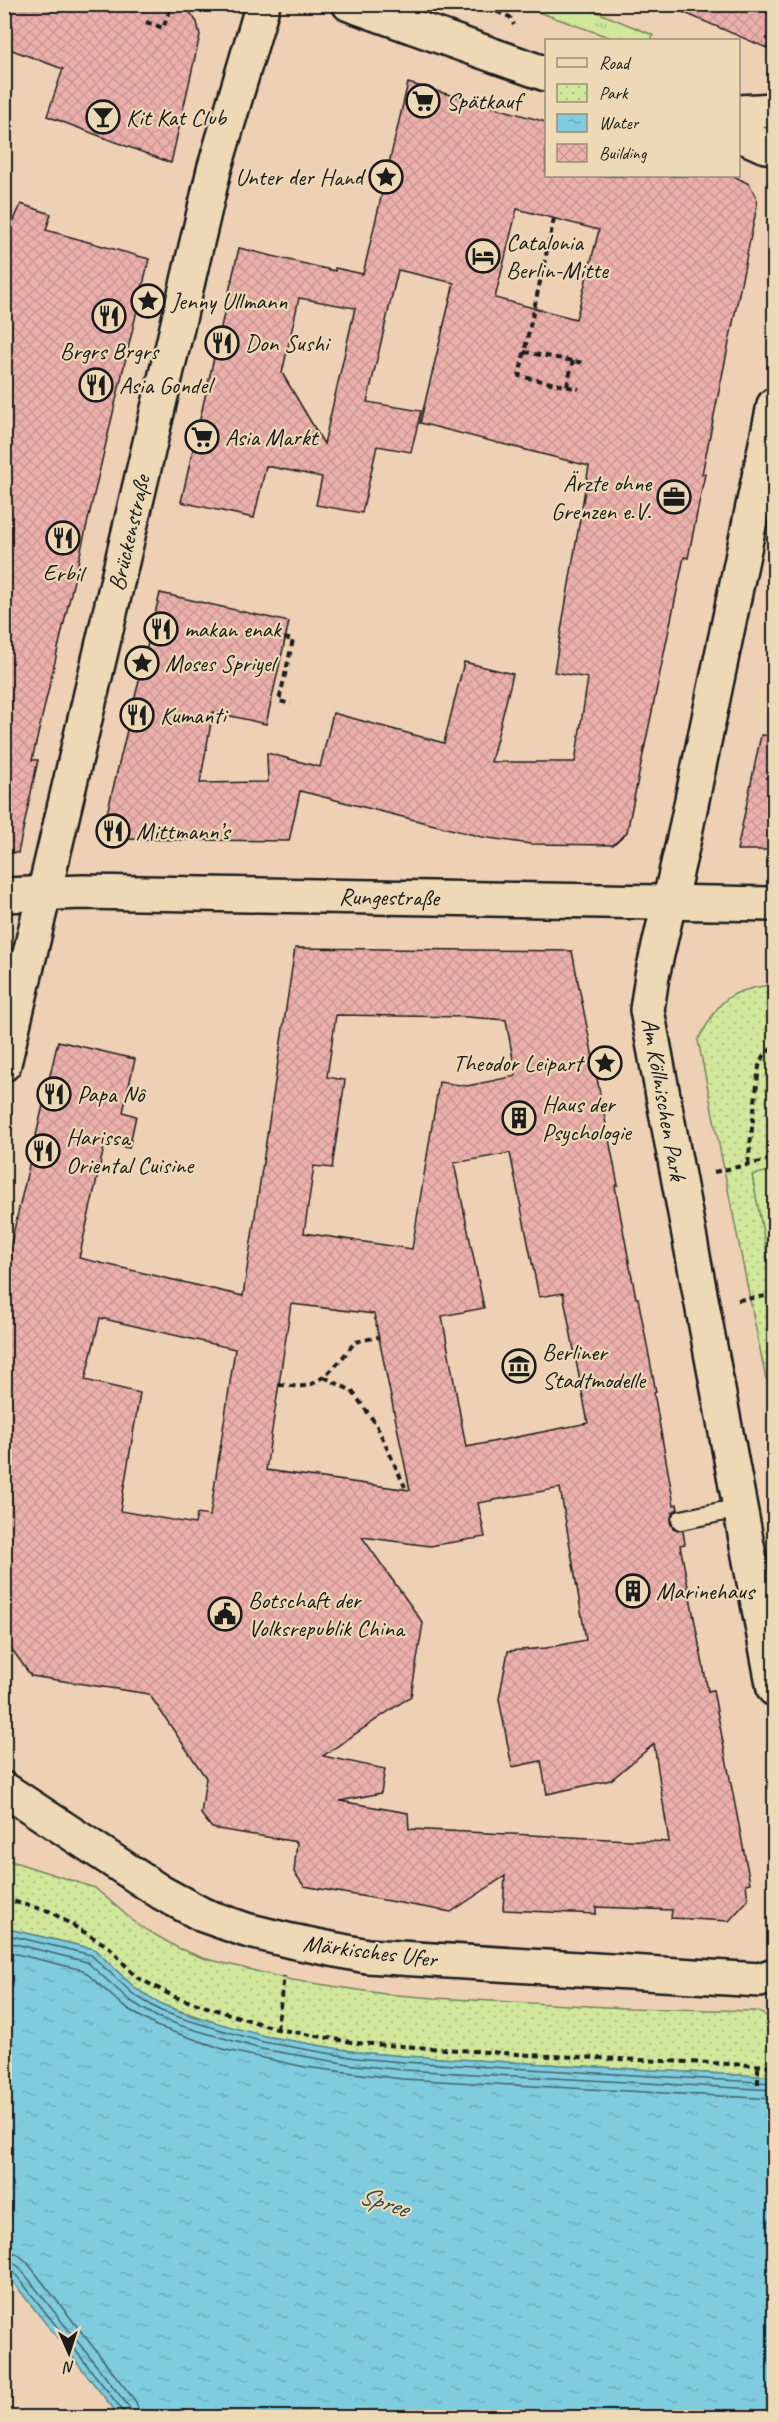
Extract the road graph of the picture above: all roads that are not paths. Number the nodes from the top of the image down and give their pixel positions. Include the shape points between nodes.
1 (263, 4) edge
2 (349, 4) edge
3 (545, 74) edge
4 (774, 110) edge
5 (740, 112) edge
6 (740, 135) edge
7 (774, 146) edge
8 (774, 405) edge
9 (45, 893) junction
10 (4, 895) edge
11 (669, 902) junction
12 (774, 904) edge
13 (4, 1064) edge
14 (740, 1508) junction
15 (681, 1520) dead end
16 (774, 1689) edge
17 (4, 1789) edge
18 (774, 1975) edge

1 - 9 street, Brückenstraße via 214,170
2 - 3 street
4 - 5 street
6 - 7 street
8 - 11 street, Am Köllnischen Park
9 - 10 street, Rungestraße
9 - 11 street, Rungestraße
9 - 13 street, Brückenstraße
11 - 12 street, Rungestraße
11 - 14 street, Am Köllnischen Park via 646,1010
14 - 15 lane
14 - 16 street, Am Köllnischen Park
17 - 18 street, Märkisches Ufer via 193,1910 246,1930 291,1941 366,1956 760,1980

